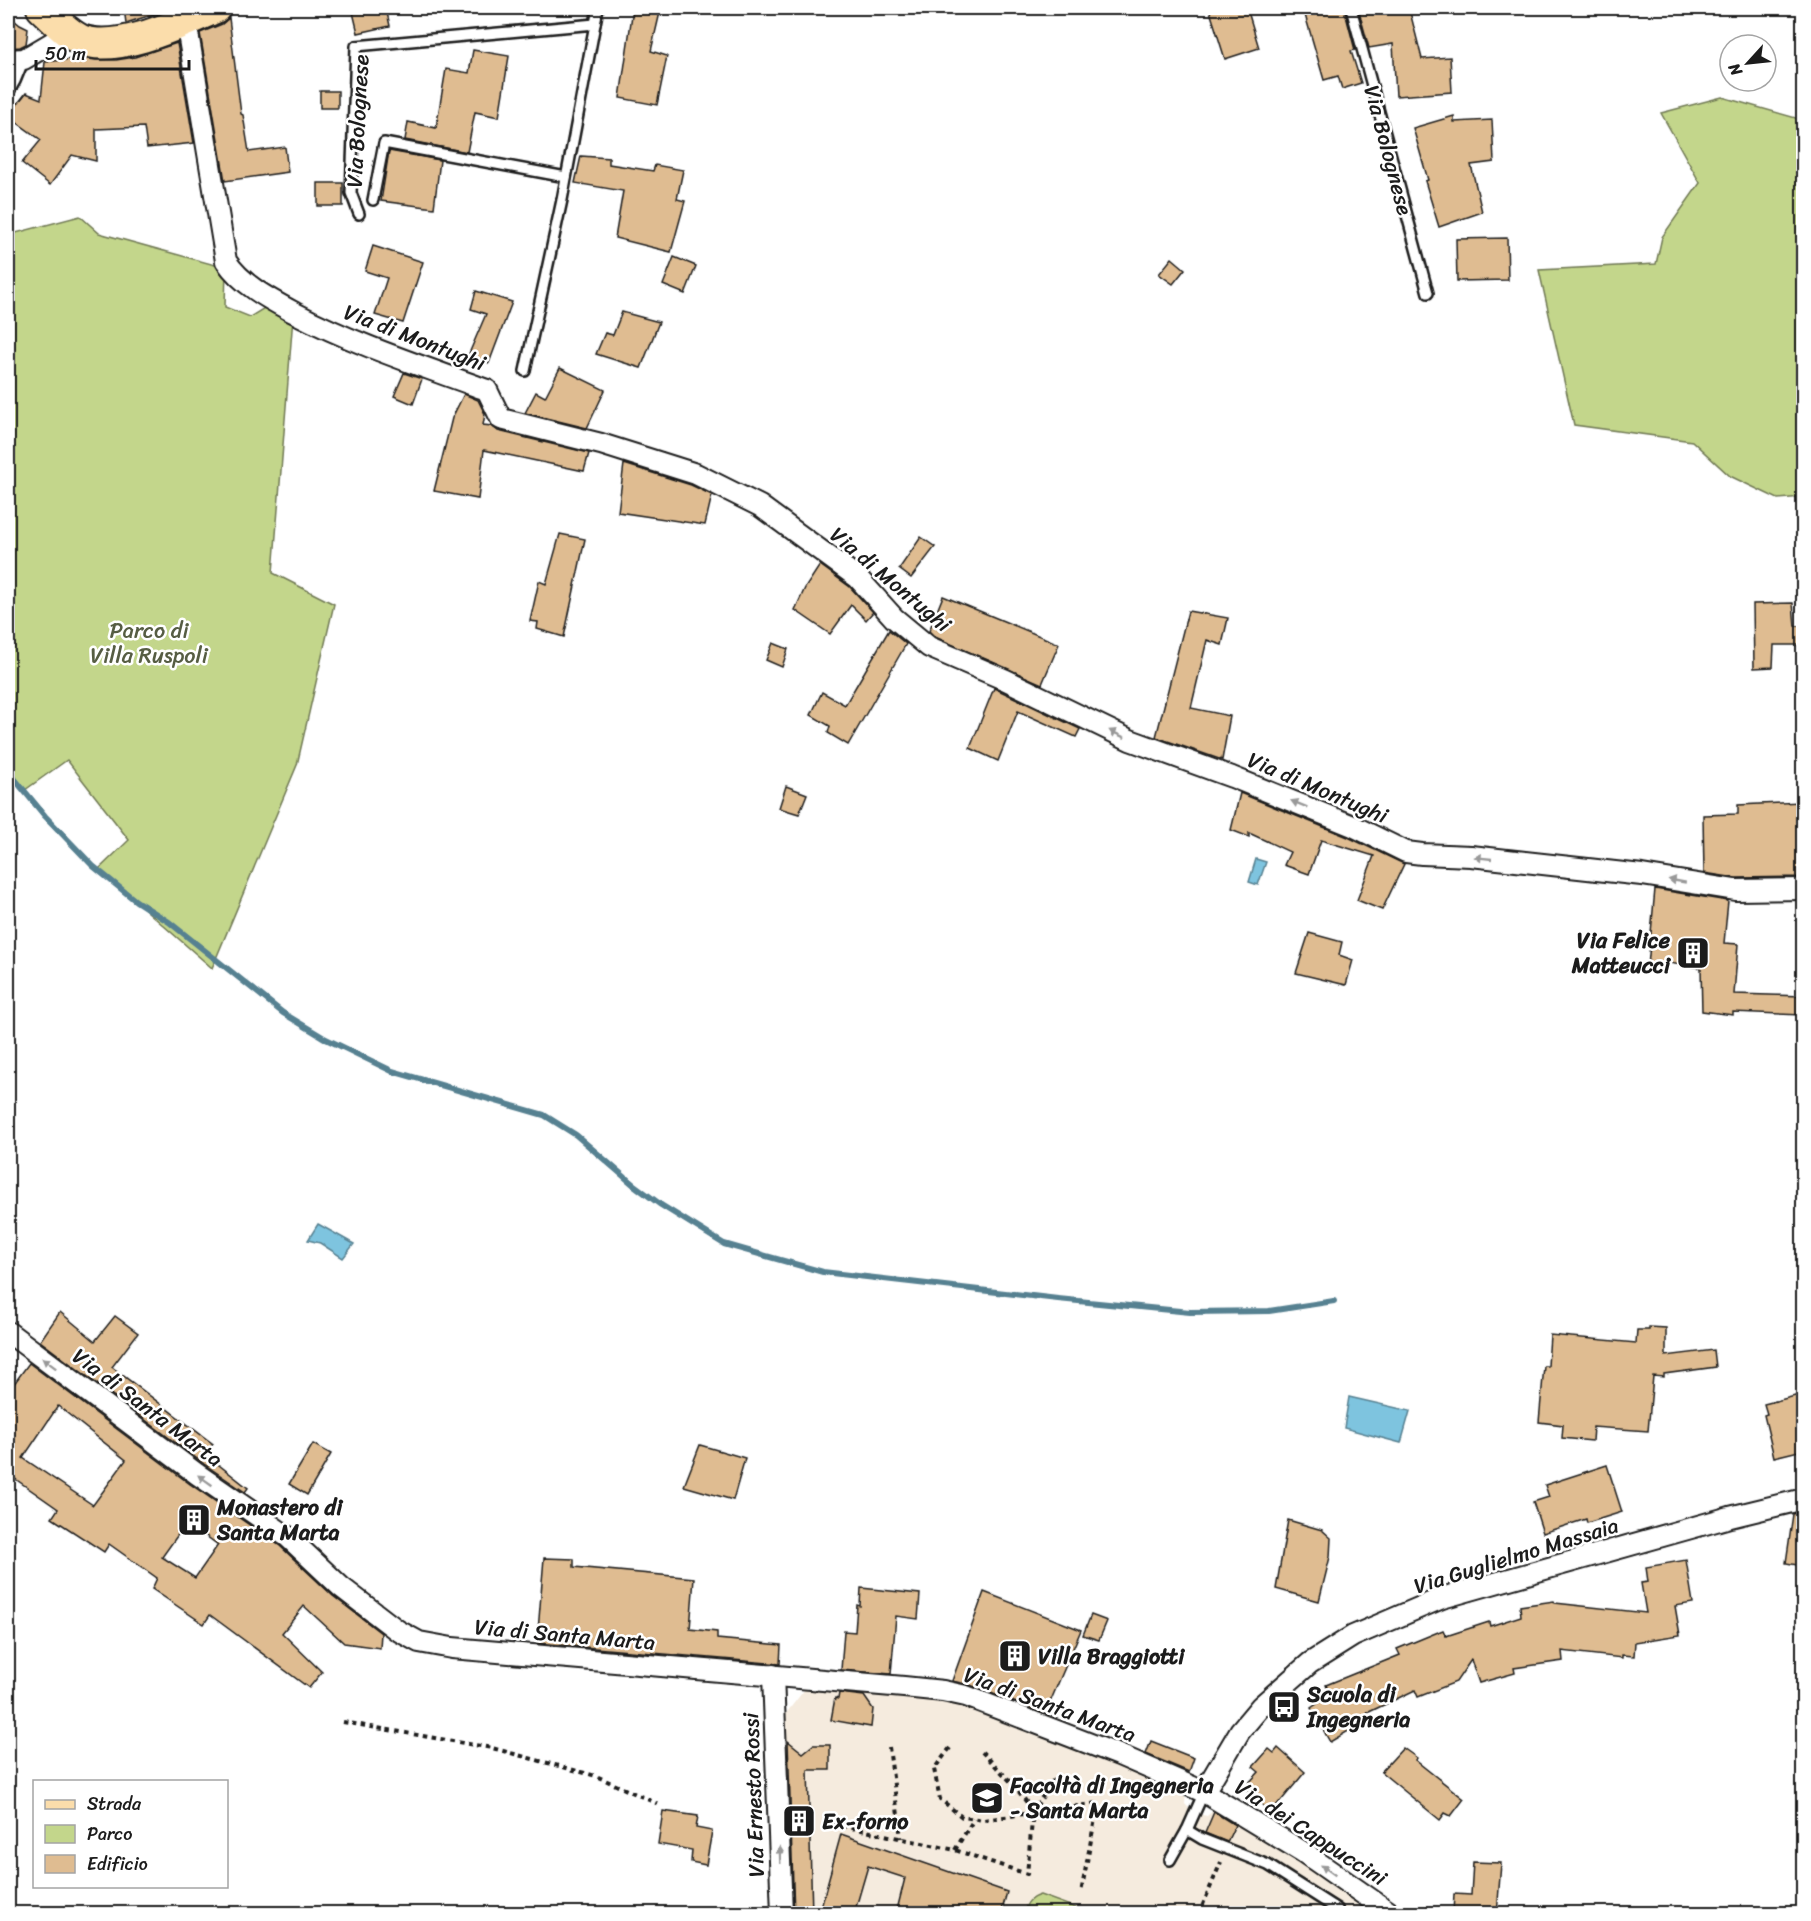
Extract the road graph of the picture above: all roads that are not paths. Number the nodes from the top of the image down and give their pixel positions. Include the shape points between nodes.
1 (42, 8) edge
2 (215, 8) edge
3 (598, 8) edge
4 (1351, 8) edge
5 (186, 21) junction
6 (595, 24) junction
7 (68, 33) junction
8 (16, 59) edge
9 (8, 93) edge
10 (566, 177) junction
11 (374, 200) dead end
12 (359, 214) dead end
13 (1428, 293) dead end
14 (525, 371) dead end
15 (1803, 889) edge
16 (8, 1332) edge
17 (1803, 1499) edge
18 (773, 1675) junction
19 (1204, 1792) junction
20 (1187, 1830) junction
21 (1170, 1860) dead end
22 (782, 1914) edge
23 (1335, 1914) edge
24 (1392, 1914) edge

1 - 7 main road
2 - 5 main road
3 - 6 lane
4 - 13 lane, Via Bolognese
5 - 7 main road via 114,43 83,40
15 -> 5 street, Via di Montughi via 1735,890 1641,875 1406,852 1353,826 1130,740 928,647 849,572 760,506 696,474 602,444 501,419 487,390 333,333 268,299 235,274 226,261
6 - 10 lane
6 - 12 lane, Via Bolognese via 356,46 351,193
7 - 8 street
8 - 9 lane via 15,81
10 - 11 lane, Via Bolognese via 384,143
10 - 14 lane
18 -> 16 street, Via di Santa Marta via 419,1642 340,1587 288,1537
17 - 19 street, Via Guglielmo Massaia via 1442,1598 1353,1636 1310,1663 1261,1707 1240,1731
18 - 19 street, Via di Santa Marta via 966,1696
22 -> 18 street, Via Ernesto Rossi
19 - 20 lane
24 -> 19 street, Via dei Cappuccini via 1303,1852
20 - 21 lane
20 - 23 lane via 1268,1865 1337,1909

